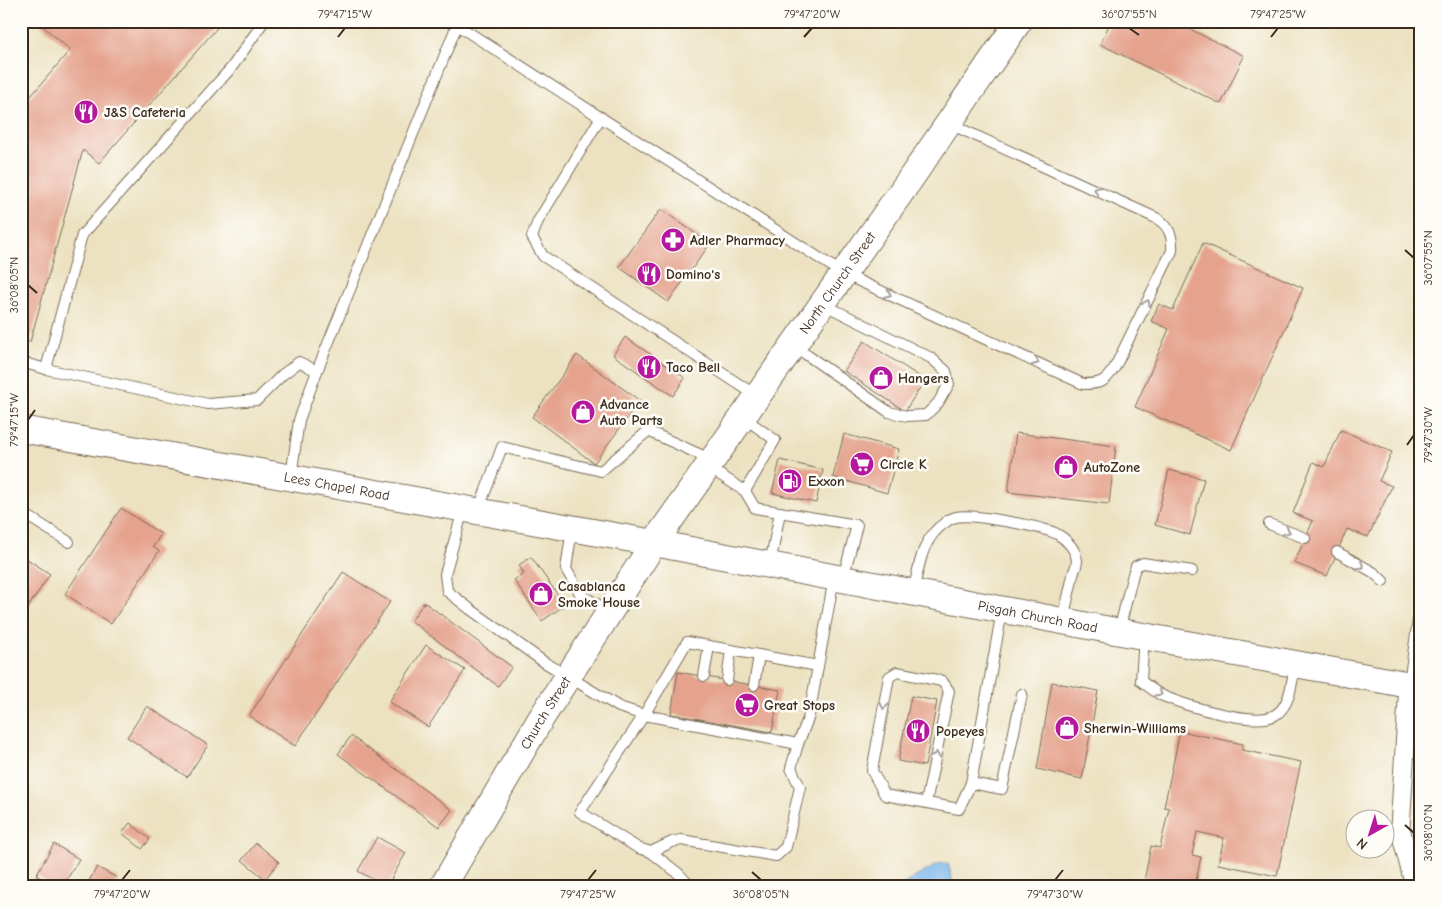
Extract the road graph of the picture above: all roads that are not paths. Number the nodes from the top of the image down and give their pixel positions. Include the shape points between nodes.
1 (264, 21) edge
2 (1019, 21) edge
3 (455, 23) edge
4 (601, 118) junction
5 (949, 123) junction
6 (844, 274) junction
7 (823, 304) junction
8 (794, 345) junction
9 (21, 362) edge
10 (46, 369) junction
11 (317, 371) junction
12 (758, 396) junction
13 (743, 417) junction
14 (21, 429) edge
15 (710, 464) junction
16 (291, 478) junction
17 (744, 491) junction
18 (470, 510) junction
19 (21, 512) edge
20 (780, 512) junction
21 (1269, 524) dead end
22 (572, 528) junction
23 (1305, 538) dead end
24 (69, 542) dead end
25 (654, 543) junction
26 (1338, 552) dead end
27 (769, 565) junction
28 (1192, 571) dead end
29 (838, 578) junction
30 (1383, 581) dead end
31 (914, 593) junction
32 (1421, 599) edge
33 (1002, 610) junction
34 (610, 612) junction
35 (1062, 621) junction
36 (1131, 634) junction
37 (709, 646) junction
38 (731, 650) junction
39 (759, 655) junction
40 (1295, 664) junction
41 (818, 666) junction
42 (568, 676) junction
43 (704, 676) dead end
44 (727, 680) dead end
45 (754, 685) dead end
46 (1415, 686) edge
47 (1022, 694) dead end
48 (644, 715) junction
49 (798, 744) junction
50 (971, 783) junction
51 (926, 803) junction
52 (651, 852) junction
53 (442, 886) edge
54 (690, 886) edge
55 (1415, 886) edge

1 - 10 lane via 232,67 82,235
2 - 5 main road, North Church Street
3 - 4 lane
3 - 11 lane
4 - 6 lane
4 - 12 lane via 538,221 532,237 543,256
5 - 6 main road, North Church Street
6 -> 5 lane via 1083,384 1098,384 1115,367 1172,251 1169,229 1148,214
6 - 7 main road, North Church Street
7 - 8 main road, North Church Street
7 - 8 lane via 931,358 946,371 949,384 938,403 926,415 907,416 889,412
8 - 12 main road, North Church Street
9 - 10 lane
10 - 11 lane via 208,404 257,400 299,362
11 - 16 lane via 299,420
12 - 13 main road, North Church Street
13 - 15 main road, North Church Street
13 - 17 lane via 775,440
14 - 16 main road, Lees Chapel Road
15 - 17 lane
15 - 18 lane via 648,431 601,471 502,447
15 - 25 main road, North Church Street
16 - 18 main road, Lees Chapel Road
17 - 20 lane via 755,508
18 - 22 main road, Lees Chapel Road
18 - 42 lane via 445,574 447,591
19 - 24 lane
20 - 27 lane
20 - 29 lane via 857,525
21 -> 23 lane
22 - 25 main road, Lees Chapel Road
22 - 34 lane via 566,569 581,595
25 - 27 main road, Pisgah Church Road
25 - 34 main road, Church Street
26 -> 30 lane
27 - 29 main road, Pisgah Church Road
28 - 36 lane via 1143,563 1136,566
29 - 31 main road, Pisgah Church Road
29 - 41 lane
31 - 33 main road, Pisgah Church Road
31 - 35 lane via 928,540 936,530 956,517 973,516 1044,529 1068,542 1077,561
32 - 46 lane
33 - 35 main road, Pisgah Church Road
33 - 50 lane
34 - 42 main road, Church Street
35 - 36 main road, Pisgah Church Road
36 - 40 main road, Pisgah Church Road
36 -> 40 lane via 1141,681 1161,695 1217,713 1258,719 1275,715 1287,702
37 - 38 lane
37 - 43 lane
37 - 48 lane via 686,642
38 - 39 lane
38 - 44 lane
39 - 41 lane
39 - 45 lane
40 - 46 main road, Pisgah Church Road
41 - 49 lane via 809,716
42 - 48 lane via 619,707
42 - 53 main road, Church Street
46 - 55 street via 1400,828
47 - 50 lane via 1002,789
48 - 49 lane via 746,731
48 - 52 lane via 580,812 638,848
49 - 52 lane via 791,768 800,787 786,847 776,856 681,840
50 - 51 lane via 959,809
51 -> 51 lane via 949,691 942,681 897,672 889,677 872,771 885,794
52 - 54 lane

